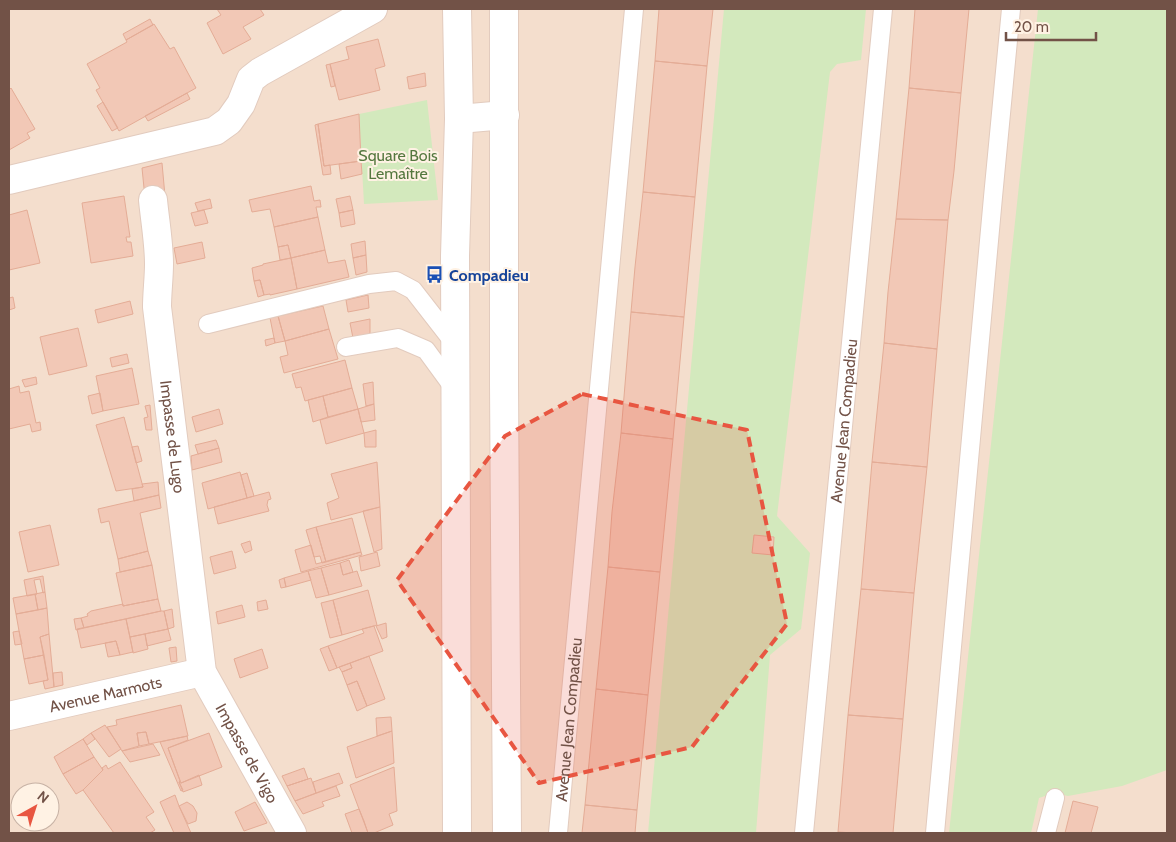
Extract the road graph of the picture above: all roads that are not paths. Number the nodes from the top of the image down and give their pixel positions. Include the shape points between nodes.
1 (373, 9) edge
2 (457, 9) edge
3 (504, 9) edge
4 (634, 9) edge
5 (883, 9) edge
6 (1012, 9) edge
7 (505, 115) junction
8 (459, 120) junction
9 (9, 180) edge
10 (153, 200) dead end
11 (208, 324) dead end
12 (455, 344) junction
13 (346, 347) dead end
14 (456, 392) junction
15 (202, 672) junction
16 (9, 716) edge
17 (1055, 798) dead end
18 (292, 833) edge
19 (458, 833) edge
20 (507, 833) edge
21 (558, 833) edge
22 (804, 833) edge
23 (935, 833) edge
24 (1046, 833) edge

1 - 9 street via 251,79 230,121 215,131
2 - 8 street
3 - 7 street
4 - 21 lane, Avenue Jean Compadieu
5 - 22 lane, Avenue Jean Compadieu
6 - 23 lane
7 - 8 street
7 - 20 street
8 - 12 street
10 - 15 street, Impasse de Lugo via 159,250 157,307
11 - 12 lane via 369,284 396,281 413,290
12 - 14 street
13 - 14 lane via 398,338 426,350
14 - 19 street
15 - 16 street, Avenue Marmots
15 - 18 street, Impasse de Vigo
17 - 24 lane

